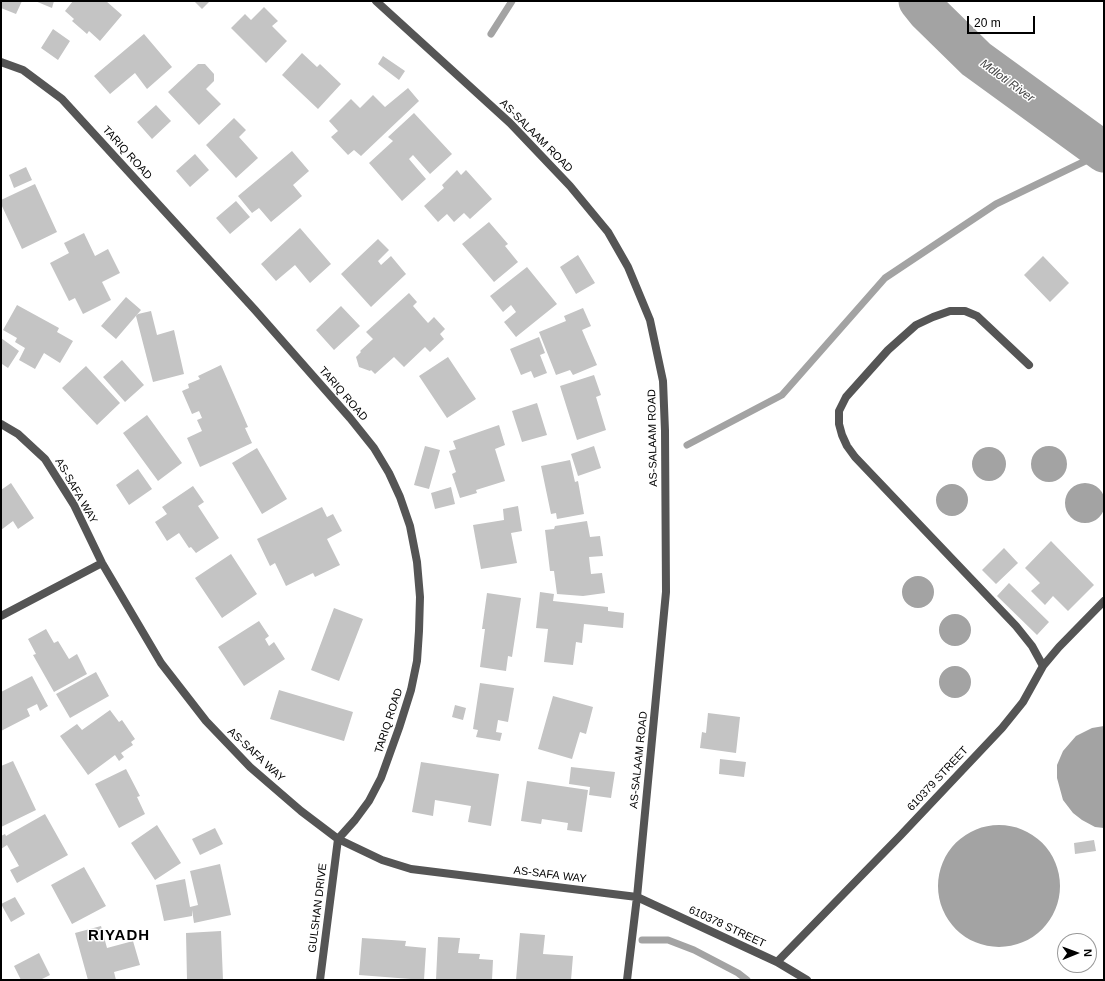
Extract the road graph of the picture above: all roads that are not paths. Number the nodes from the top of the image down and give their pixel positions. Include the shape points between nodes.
1 (376, 1) edge
2 (1, 62) edge
3 (1029, 365) dead end
4 (1, 424) edge
5 (102, 563) junction
6 (1104, 601) edge
7 (1, 616) edge
8 (1043, 666) junction
9 (338, 839) junction
10 (636, 897) junction
11 (777, 962) junction
12 (320, 980) edge
13 (627, 980) edge
14 (806, 980) edge

1 - 10 street, AS-SALAAM ROAD via 510,123 570,186 608,232 628,267 650,320 663,381 666,592
2 - 9 street, TARIQ ROAD via 23,70 62,99 350,418 374,448 400,497 417,562 420,596 415,668 411,690 381,778 369,801
3 - 8 street via 977,316 965,311 950,311 933,316 916,325 888,350 846,397 839,411 839,424 847,446 855,457 1016,626 1032,646
4 - 5 street, AS-SAFA WAY via 18,434 45,459 74,505
5 - 7 street
5 - 9 street, AS-SAFA WAY via 161,663 206,721 250,766 301,811
6 - 8 street, 610379 STREET
8 - 11 street, 610379 STREET via 1023,702 1002,728
9 - 10 street, AS-SAFA WAY via 382,860 412,869
9 - 12 street, GULSHAN DRIVE
10 - 11 street, 610378 STREET
10 - 13 street, AS-SALAAM ROAD
11 - 14 street, 610378 STREET

